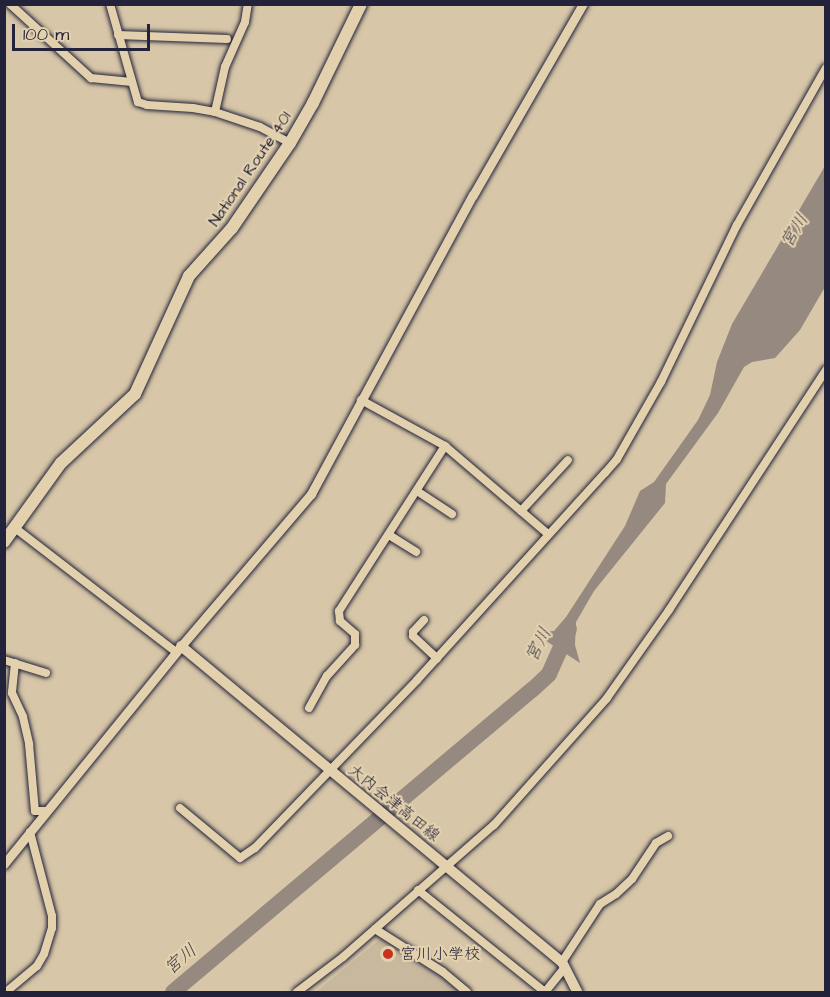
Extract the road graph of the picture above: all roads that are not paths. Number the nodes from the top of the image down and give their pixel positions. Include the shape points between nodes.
1 (10, 4) edge
2 (110, 4) edge
3 (248, 4) edge
4 (361, 4) edge
5 (583, 4) edge
6 (118, 35) junction
7 (227, 39) dead end
8 (825, 68) edge
9 (132, 82) junction
10 (215, 112) junction
11 (290, 143) junction
12 (825, 370) edge
13 (362, 400) junction
14 (446, 446) junction
15 (568, 460) dead end
16 (417, 491) junction
17 (521, 511) junction
18 (452, 514) dead end
19 (15, 528) junction
20 (548, 534) junction
21 (389, 535) junction
22 (4, 542) edge
23 (416, 552) dead end
24 (424, 620) dead end
25 (179, 649) junction
26 (437, 658) junction
27 (4, 660) edge
28 (15, 663) junction
29 (46, 673) dead end
30 (309, 708) dead end
31 (333, 773) junction
32 (180, 808) dead end
33 (46, 811) junction
34 (30, 832) junction
35 (668, 836) dead end
36 (445, 863) junction
37 (4, 864) edge
38 (418, 890) junction
39 (375, 929) junction
40 (563, 964) junction
41 (6, 993) edge
42 (297, 993) edge
43 (467, 993) edge
44 (545, 993) edge
45 (577, 993) edge

1 - 9 street via 91,78
2 - 6 street
3 - 10 street via 225,67
4 - 11 highway, National Route 401
5 - 13 street via 472,195
6 - 7 street
6 - 9 street
8 - 20 street via 737,225 665,373 617,459
9 - 10 street via 138,102
10 - 11 street via 260,127
11 - 19 highway, National Route 401 via 232,228 189,276 135,394 61,463
12 - 36 street via 607,698 494,825
13 - 14 street
13 - 25 street via 311,494
14 - 16 street
14 - 17 street
15 - 17 street
16 - 18 street
16 - 21 street
17 - 20 street
19 - 22 highway, National Route 401
19 - 25 street
20 - 26 street
21 - 23 street
21 - 30 street via 339,611 340,621 356,634 355,645 327,676
24 - 26 street via 413,636
25 - 31 main road, 大内会津高田線
25 - 33 street
26 - 31 street
27 - 28 street
28 - 29 street
28 - 33 street via 12,693 29,744 35,811
31 - 32 street via 240,858
31 - 36 main road, 大内会津高田線
33 - 34 street
34 - 37 street
34 - 41 street via 52,928 37,966
35 - 40 street via 656,843 632,879 600,904
36 - 38 street
36 - 40 main road, 大内会津高田線
38 - 39 street
38 - 44 street
39 - 42 street
39 - 43 street via 443,972
40 - 44 street
40 - 45 main road, 大内会津高田線

